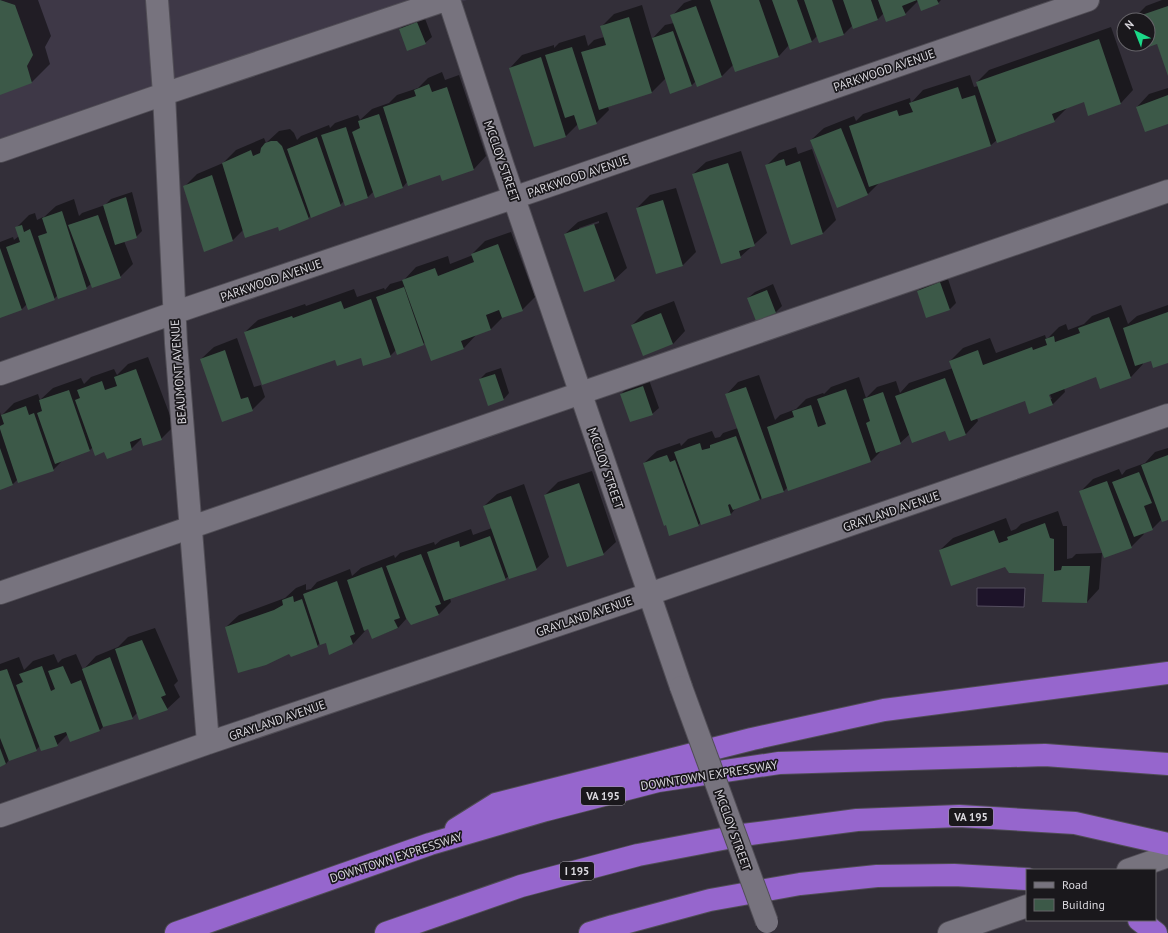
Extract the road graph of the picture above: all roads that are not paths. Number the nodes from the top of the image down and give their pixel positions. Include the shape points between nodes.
1 (157, 0) edge
2 (445, 0) edge
3 (448, 0) edge
4 (1088, 0) edge
5 (164, 94) junction
6 (0, 151) edge
7 (1168, 191) edge
8 (514, 198) junction
9 (174, 313) junction
10 (0, 374) edge
11 (581, 394) junction
12 (1168, 415) edge
13 (190, 528) junction
14 (0, 593) edge
15 (650, 594) junction
16 (1168, 673) edge
17 (208, 743) junction
18 (1168, 764) edge
19 (0, 816) edge
20 (773, 831) joint
21 (430, 844) junction
22 (1168, 844) edge
23 (1168, 856) edge
24 (1131, 869) edge
25 (1026, 879) edge
26 (1026, 906) edge
27 (1140, 921) edge
28 (768, 928) edge
29 (176, 933) edge
30 (386, 933) edge
31 (590, 933) edge
32 (949, 933) edge
33 (1156, 933) edge

1 - 5 street, BEAUMONT AVENUE
2 - 5 street
3 - 8 street, MCCLOY STREET
4 - 8 street, PARKWOOD AVENUE
5 - 6 street
5 - 9 street, BEAUMONT AVENUE
7 - 11 street
8 - 9 street, PARKWOOD AVENUE
8 - 11 street, MCCLOY STREET
9 - 10 street, PARKWOOD AVENUE
9 - 13 street, BEAUMONT AVENUE
11 - 13 street
11 - 15 street, MCCLOY STREET
12 - 15 street, GRAYLAND AVENUE
13 - 14 street
13 - 17 street, BEAUMONT AVENUE
15 - 17 street, GRAYLAND AVENUE
15 - 28 street, MCCLOY STREET, bridge
16 - 21 highway via 884,710 752,739 496,804
17 - 19 street, GRAYLAND AVENUE
18 - 21 highway, DOWNTOWN EXPRESSWAY / VA 195 via 1045,755 779,763 658,781
20 - 22 highway, VA 195 via 857,820 959,816 1075,823
20 - 30 highway, I 195 via 638,856 521,886
21 - 29 highway, DOWNTOWN EXPRESSWAY
23 - 24 street
25 - 31 highway via 954,875 877,876 800,884 710,900
26 - 32 street
27 - 33 highway

